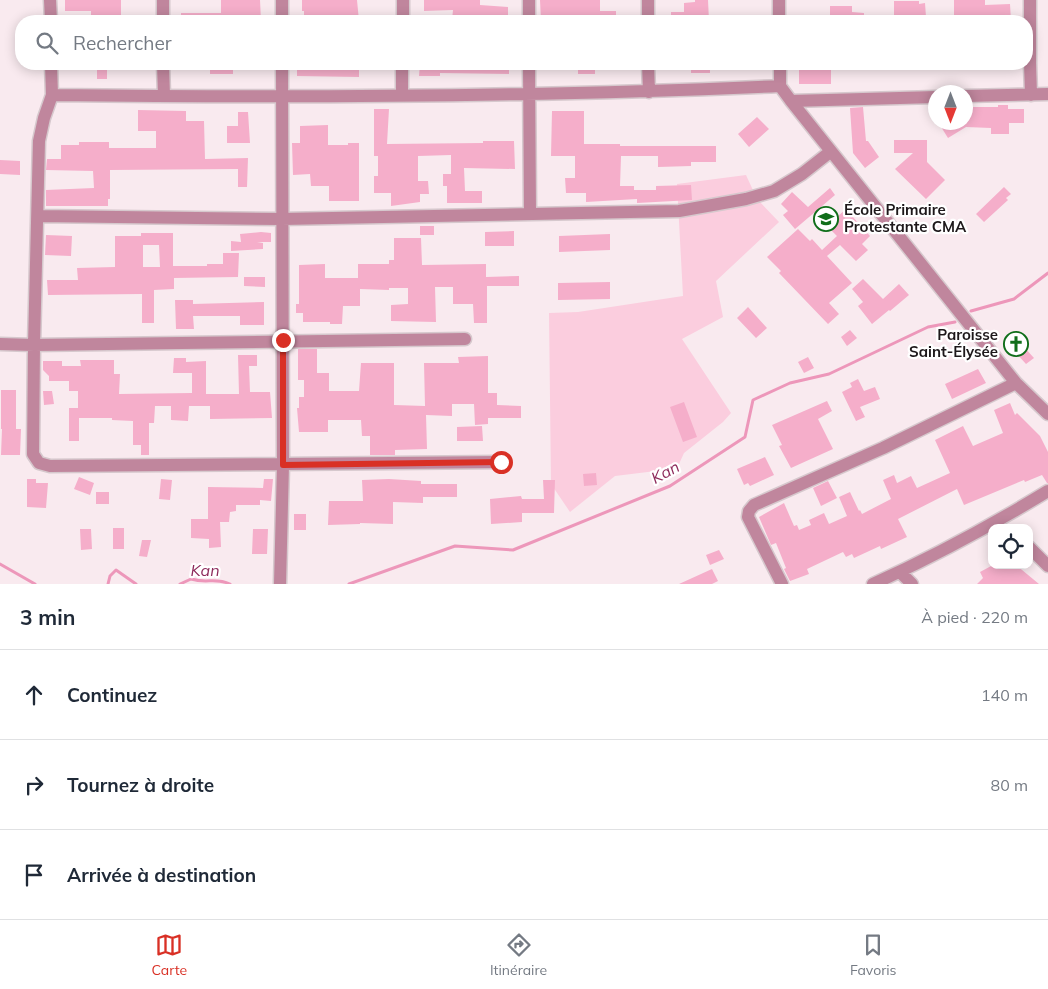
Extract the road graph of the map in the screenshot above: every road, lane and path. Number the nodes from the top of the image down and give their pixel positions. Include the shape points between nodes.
1 (50, 0) edge
2 (163, 0) edge
3 (282, 0) edge
4 (402, 0) edge
5 (529, 0) edge
6 (648, 0) edge
7 (779, 0) edge
8 (1030, 0) edge
9 (51, 15) edge
10 (163, 15) edge
11 (282, 15) edge
12 (402, 15) edge
13 (529, 15) edge
14 (648, 15) edge
15 (779, 15) edge
16 (1030, 15) edge
17 (51, 70) edge
18 (163, 70) edge
19 (282, 70) edge
20 (402, 70) edge
21 (530, 70) edge
22 (648, 70) edge
23 (780, 70) edge
24 (1031, 70) edge
25 (780, 86) junction
26 (649, 92) junction
27 (530, 94) junction
28 (1048, 94) edge
29 (52, 95) junction
30 (402, 95) junction
31 (1031, 95) junction
32 (164, 96) junction
33 (282, 96) junction
34 (973, 96) edge
35 (928, 97) edge
36 (791, 102) junction
37 (830, 152) junction
38 (530, 214) junction
39 (38, 216) junction
40 (282, 218) junction
41 (465, 339) dead end
42 (283, 340) junction
43 (0, 344) edge
44 (34, 345) junction
45 (1016, 383) junction
46 (1048, 414) edge
47 (501, 462) dead end
48 (283, 465) junction
49 (1048, 491) edge
50 (1006, 523) edge
51 (1033, 551) edge
52 (1048, 566) edge
53 (900, 572) junction
54 (280, 584) edge
55 (782, 584) edge
56 (873, 584) edge
57 (912, 584) edge

1 - 9 street
2 - 10 street
3 - 11 street
4 - 12 street
5 - 13 street
6 - 14 street
7 - 15 street
8 - 16 street
17 - 29 street
18 - 32 street
19 - 33 street
20 - 30 street
21 - 27 street
22 - 26 street
23 - 25 street
24 - 31 street
25 - 26 street
25 - 36 street
26 - 27 street
27 - 30 street
27 - 38 street
28 - 31 street
29 - 32 street
29 - 39 street via 38,141
30 - 33 street
31 - 34 street
32 - 33 street
33 - 40 street
35 - 36 street
36 - 37 street
37 - 38 street via 774,190 746,199 679,210
37 - 45 street
38 - 40 street
39 - 40 street
39 - 44 street
40 - 42 street
41 - 42 street
42 - 44 street
42 - 48 street
43 - 44 street
44 - 48 street via 33,454 39,462 50,466
45 - 46 street
45 - 55 street via 883,448 754,505 748,517
47 - 48 street
48 - 54 street
49 - 50 street
50 - 53 street
51 - 52 street
53 - 56 street
53 - 57 street

